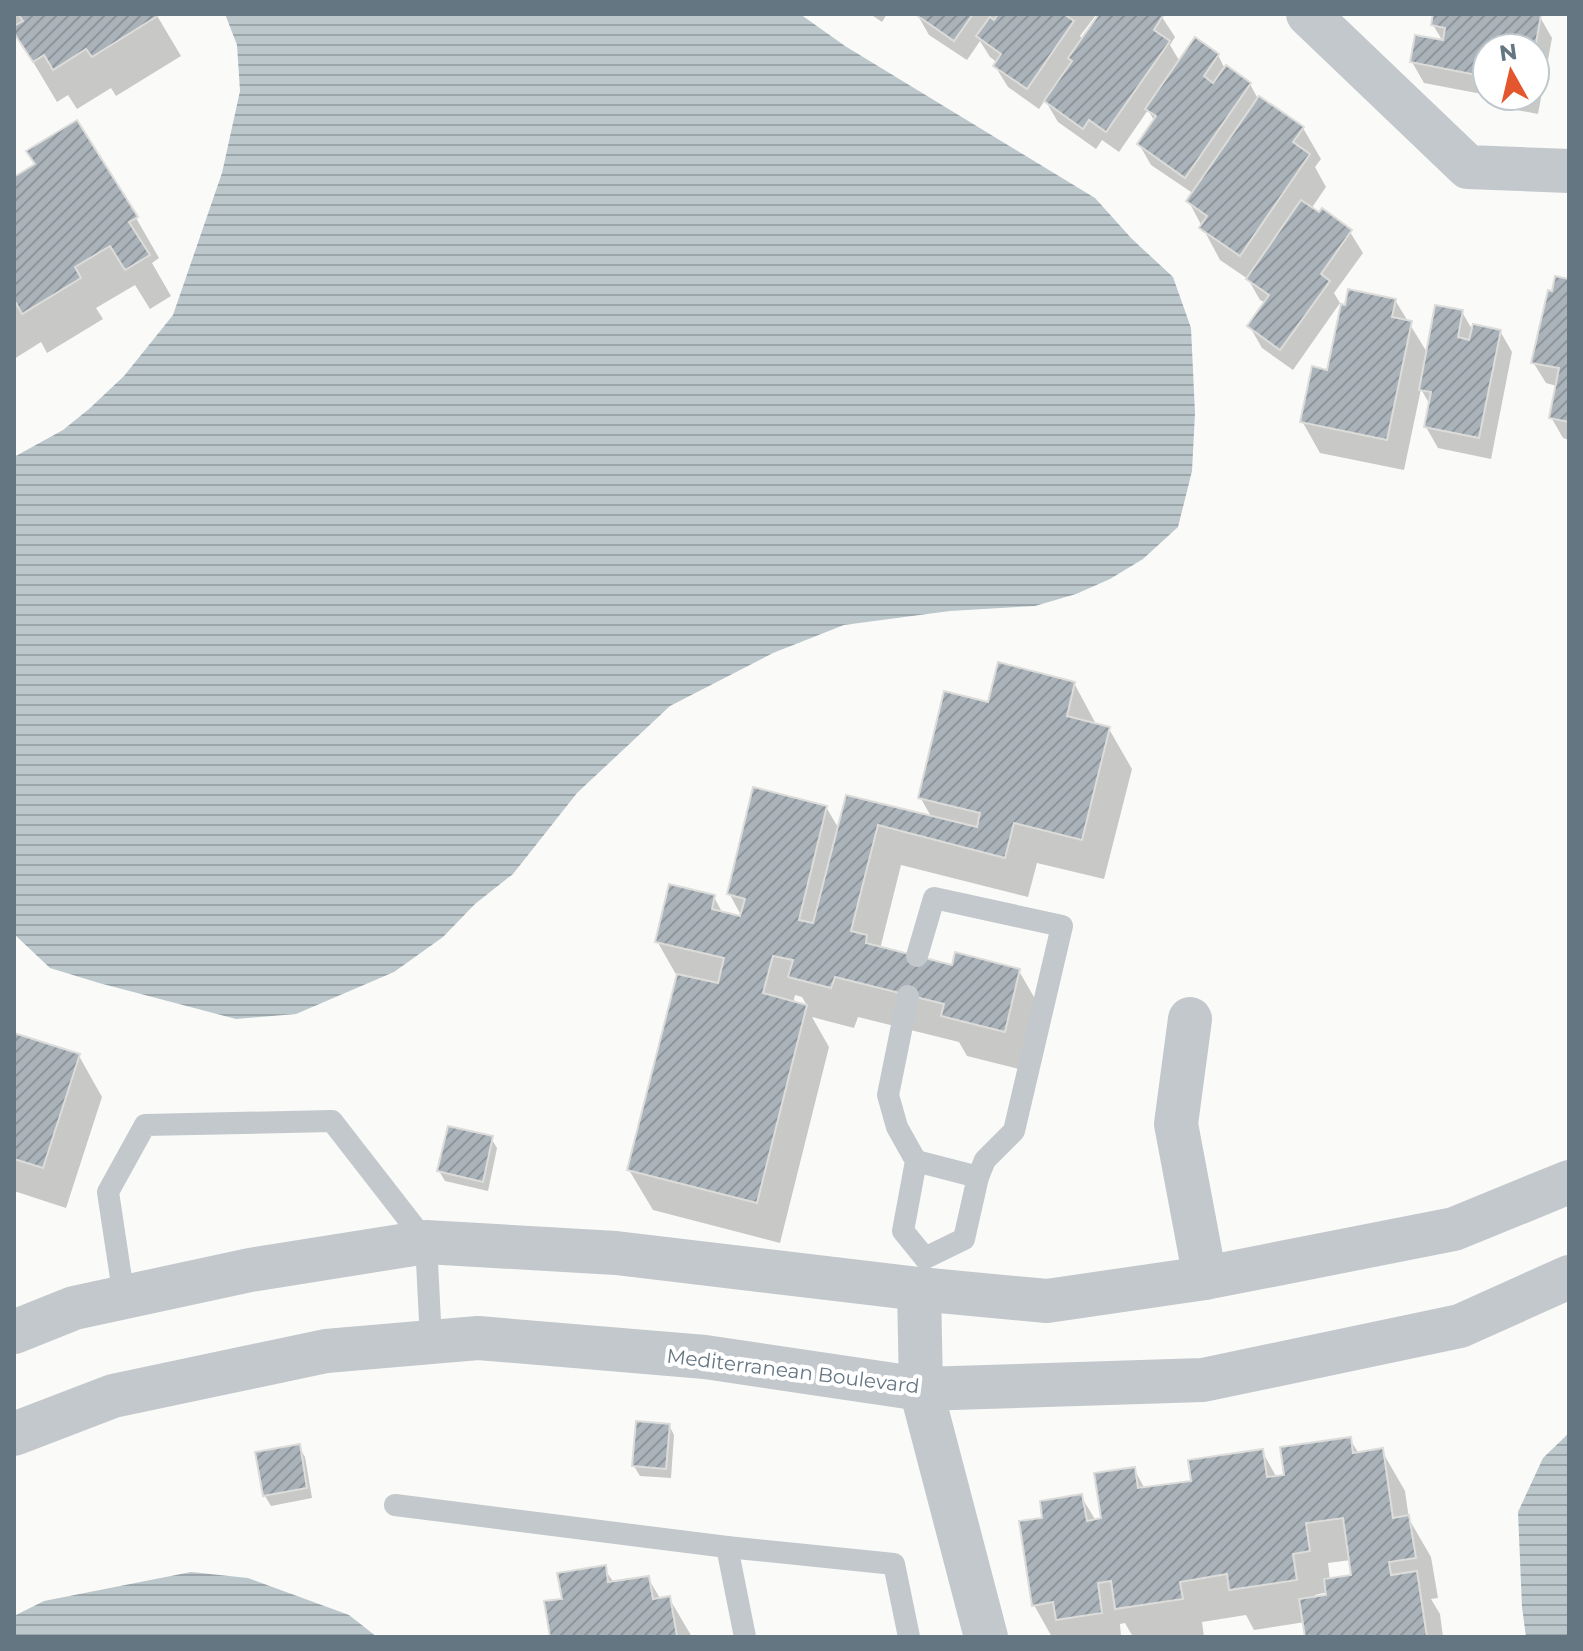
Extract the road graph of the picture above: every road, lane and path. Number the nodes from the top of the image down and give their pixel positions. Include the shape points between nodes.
1 (1311, 15) edge
2 (1569, 171) edge
3 (917, 956) dead end
4 (908, 996) dead end
5 (1190, 1019) dead end
6 (916, 1161) junction
7 (978, 1177) junction
8 (1569, 1182) edge
9 (426, 1242) junction
10 (922, 1274) junction
11 (1569, 1277) edge
12 (1205, 1278) junction
13 (124, 1298) junction
14 (14, 1332) edge
15 (431, 1341) junction
16 (921, 1389) junction
17 (14, 1434) edge
18 (395, 1505) dead end
19 (727, 1547) junction
20 (745, 1637) edge
21 (909, 1637) edge
22 (986, 1637) edge

1 - 2 street via 1468,167
3 - 7 lane via 934,898 1062,926 1014,1131 985,1160
4 - 6 lane via 888,1095 897,1127
5 - 12 street via 1176,1124
6 - 7 lane
6 - 10 lane via 903,1231
7 - 10 lane via 964,1239
8 - 12 street via 1454,1229
9 - 10 street
9 - 13 street via 250,1270
9 - 13 lane via 332,1121 145,1125 108,1192
9 - 15 lane
10 - 12 street via 1047,1301
10 - 16 street
11 - 16 street, Mediterranean Boulevard via 1460,1326 1203,1380
13 - 14 street via 74,1308
15 - 16 street, Mediterranean Boulevard via 478,1338 705,1357
15 - 17 street, Mediterranean Boulevard via 326,1351 113,1396
16 - 22 street
18 - 19 lane
19 - 20 lane
19 - 21 lane via 894,1564

